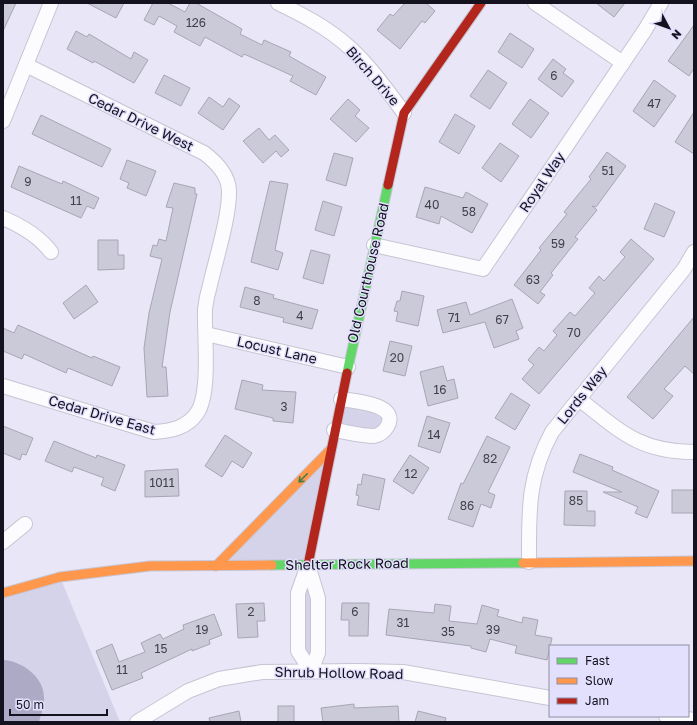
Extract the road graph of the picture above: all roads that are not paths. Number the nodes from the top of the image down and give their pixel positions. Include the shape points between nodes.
1 (51, 3) edge
2 (481, 3) edge
3 (535, 3) edge
4 (661, 3) edge
5 (282, 4) edge
6 (623, 62) junction
7 (26, 65) junction
8 (404, 113) junction
9 (3, 121) edge
10 (3, 218) edge
11 (374, 245) junction
12 (51, 252) dead end
13 (694, 252) edge
14 (206, 334) junction
15 (348, 367) junction
16 (3, 386) edge
17 (341, 399) junction
18 (579, 399) junction
19 (196, 414) joint
20 (334, 430) junction
21 (330, 450) junction
22 (694, 452) edge
23 (25, 524) dead end
24 (3, 542) edge
25 (694, 561) edge
26 (530, 562) junction
27 (308, 565) junction
28 (216, 566) junction
29 (3, 593) edge
30 (311, 671) junction
31 (549, 698) edge
32 (673, 717) edge
33 (694, 720) edge
34 (137, 722) edge

1 - 7 street
2 - 8 street, Old Courthouse Road
3 - 6 street
4 - 6 street, Royal Way
5 - 8 street, Birch Drive via 326,29 348,46 364,61
6 - 11 street, Royal Way via 483,269
7 - 9 street
7 - 14 street, Cedar Drive West via 204,153 219,166 227,180 229,202 205,307
8 - 11 street, Old Courthouse Road
10 - 12 street via 18,224 43,241
11 - 15 street, Old Courthouse Road
13 - 18 street, Lords Way via 684,269
14 - 15 street, Locust Lane
14 - 19 street, Cedar Drive West via 203,396
15 - 17 street, Old Courthouse Road
16 - 19 street, Cedar Drive East via 154,432 169,432 182,427
17 - 20 street, Old Courthouse Road
17 - 20 street via 379,406 388,414 389,422 384,431 374,436
18 - 22 street via 630,438 656,449
18 - 26 street, Lords Way via 552,432 535,471 529,504
20 - 21 street, Old Courthouse Road
21 - 27 street, Old Courthouse Road
21 -> 28 street
23 - 24 street
25 - 26 street, Shelter Rock Road
26 - 27 street, Shelter Rock Road
27 - 28 street, Shelter Rock Road
27 - 30 street via 318,598 318,653
27 - 30 street via 298,593 298,651
28 - 29 street, Shelter Rock Road via 150,566 107,570 60,577
30 - 31 street, Shrub Hollow Road via 403,672
30 - 34 street, Shrub Hollow Road via 262,672 219,679 188,690
32 - 33 street

